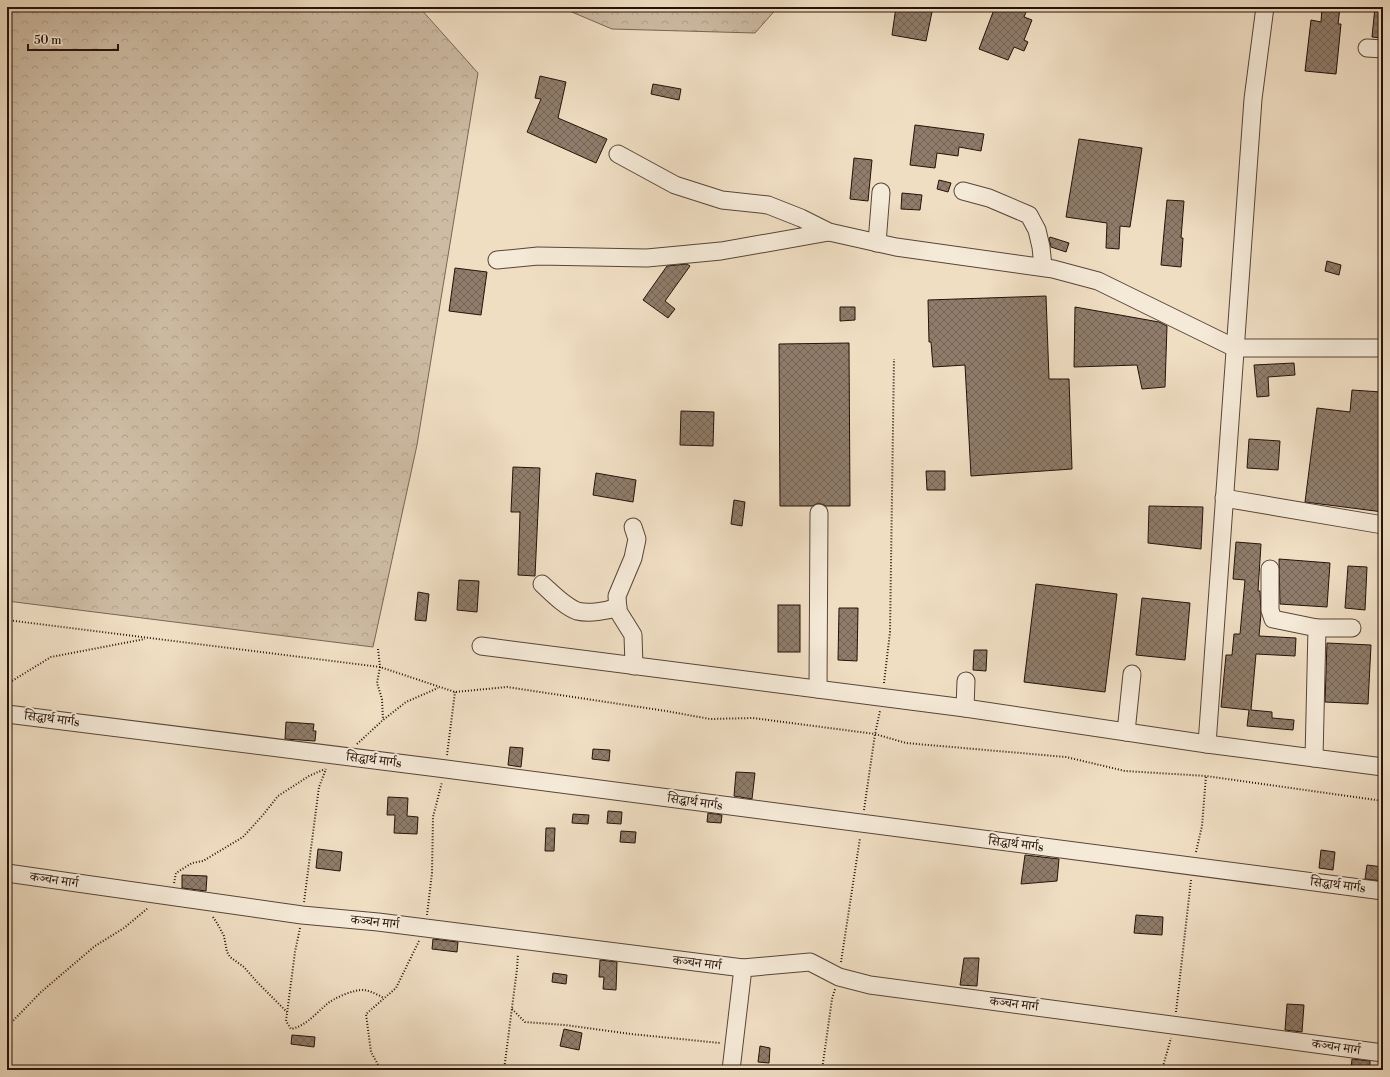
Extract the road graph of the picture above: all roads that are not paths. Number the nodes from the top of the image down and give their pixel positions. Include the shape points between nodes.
1 (1265, 7) edge
2 (618, 154) dead end
3 (963, 191) dead end
4 (881, 192) dead end
5 (829, 232) junction
6 (878, 243) junction
7 (497, 260) dead end
8 (1043, 267) junction
9 (1235, 348) junction
10 (1383, 348) edge
11 (1224, 498) junction
12 (819, 513) dead end
13 (1383, 525) edge
14 (633, 527) dead end
15 (1270, 569) dead end
16 (542, 584) dead end
17 (618, 607) junction
18 (1316, 628) junction
19 (1352, 628) dead end
20 (481, 646) dead end
21 (634, 666) junction
22 (1132, 674) dead end
23 (966, 681) dead end
24 (818, 689) junction
25 (965, 708) junction
26 (7, 714) edge
27 (1126, 732) junction
28 (1207, 744) junction
29 (1314, 758) junction
30 (1383, 767) edge
31 (7, 873) edge
32 (1383, 891) edge
33 (743, 968) junction
34 (1383, 1054) edge
35 (731, 1070) edge

1 - 9 street via 1253,99
2 - 5 street via 675,186 722,200 768,205
3 - 8 street via 989,198 1030,215 1037,230
4 - 6 street
5 - 6 street
5 - 7 street via 721,251 647,258 538,256
6 - 8 street
8 - 9 street via 1098,281
9 - 10 street
9 - 11 street
11 - 13 street
11 - 28 street
12 - 24 street
14 - 17 street via 637,539 633,558 617,596
15 - 18 street via 1270,610 1273,619
16 - 17 street via 565,604 578,611 603,611
17 - 21 street via 633,635
18 - 19 street
18 - 29 street
20 - 21 street
21 - 24 street
22 - 27 street
23 - 25 street
24 - 25 street
25 - 27 street
26 - 32 street, सिद्धार्थ मार्गs
27 - 28 street
28 - 29 street
29 - 30 street
31 - 33 street, कञ्चन मार्ग via 302,916 378,922
33 - 34 street, कञ्चन मार्ग via 810,962 839,977 870,985
33 - 35 street

